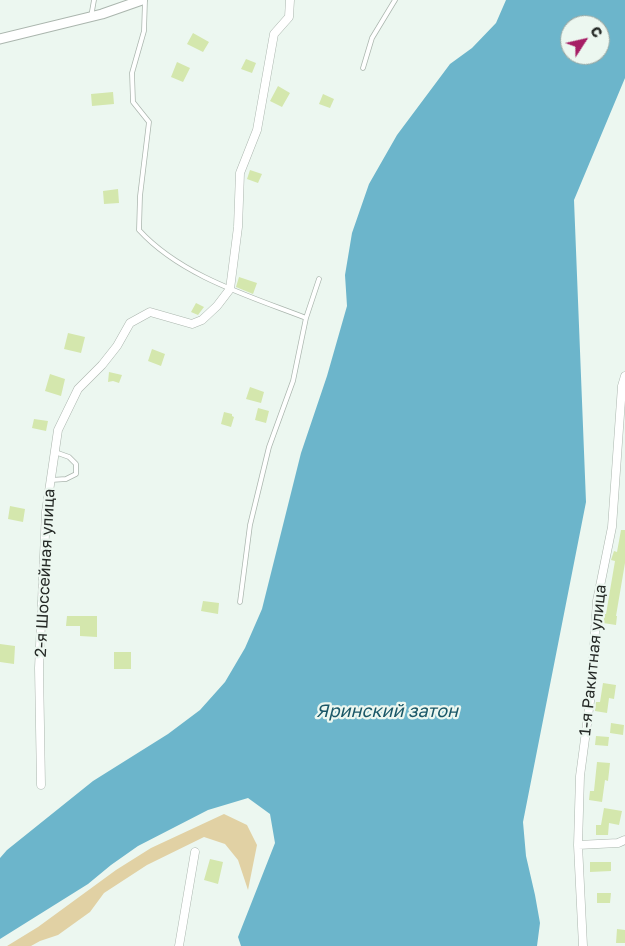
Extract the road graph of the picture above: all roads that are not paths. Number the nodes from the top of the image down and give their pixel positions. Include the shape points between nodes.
1 (94, 0) edge
2 (144, 0) edge
3 (290, 0) edge
4 (395, 0) edge
5 (91, 17) junction
6 (0, 39) edge
7 (362, 68) dead end
8 (319, 279) dead end
9 (230, 289) junction
10 (306, 318) junction
11 (625, 376) edge
12 (55, 452) junction
13 (51, 480) junction
14 (240, 602) dead end
15 (42, 785) dead end
16 (625, 840) edge
17 (578, 845) junction
18 (196, 852) dead end
19 (179, 946) edge
20 (583, 946) edge

1 - 5 lane
2 - 5 street
2 - 9 lane via 144,31 132,73 133,102 148,122 139,230 171,258
3 - 9 street via 289,17 274,34 257,130 240,173 238,227
4 - 7 lane via 372,38
5 - 6 street
8 - 10 lane
9 - 10 lane
9 - 12 street, 2-я Шоссейная улица via 202,320 192,324 150,312 130,323 117,346 78,389 58,430
10 - 14 lane via 293,380 269,447 252,517
11 - 17 street, 1-я Ракитная улица via 612,527 598,601 591,694 580,776
12 - 13 street, 2-я Шоссейная улица
12 - 13 lane via 69,456 76,464 76,474 66,479
13 - 15 street, 2-я Шоссейная улица via 46,512 40,668
16 - 17 street
17 - 20 street, 1-я Ракитная улица
18 - 19 street

